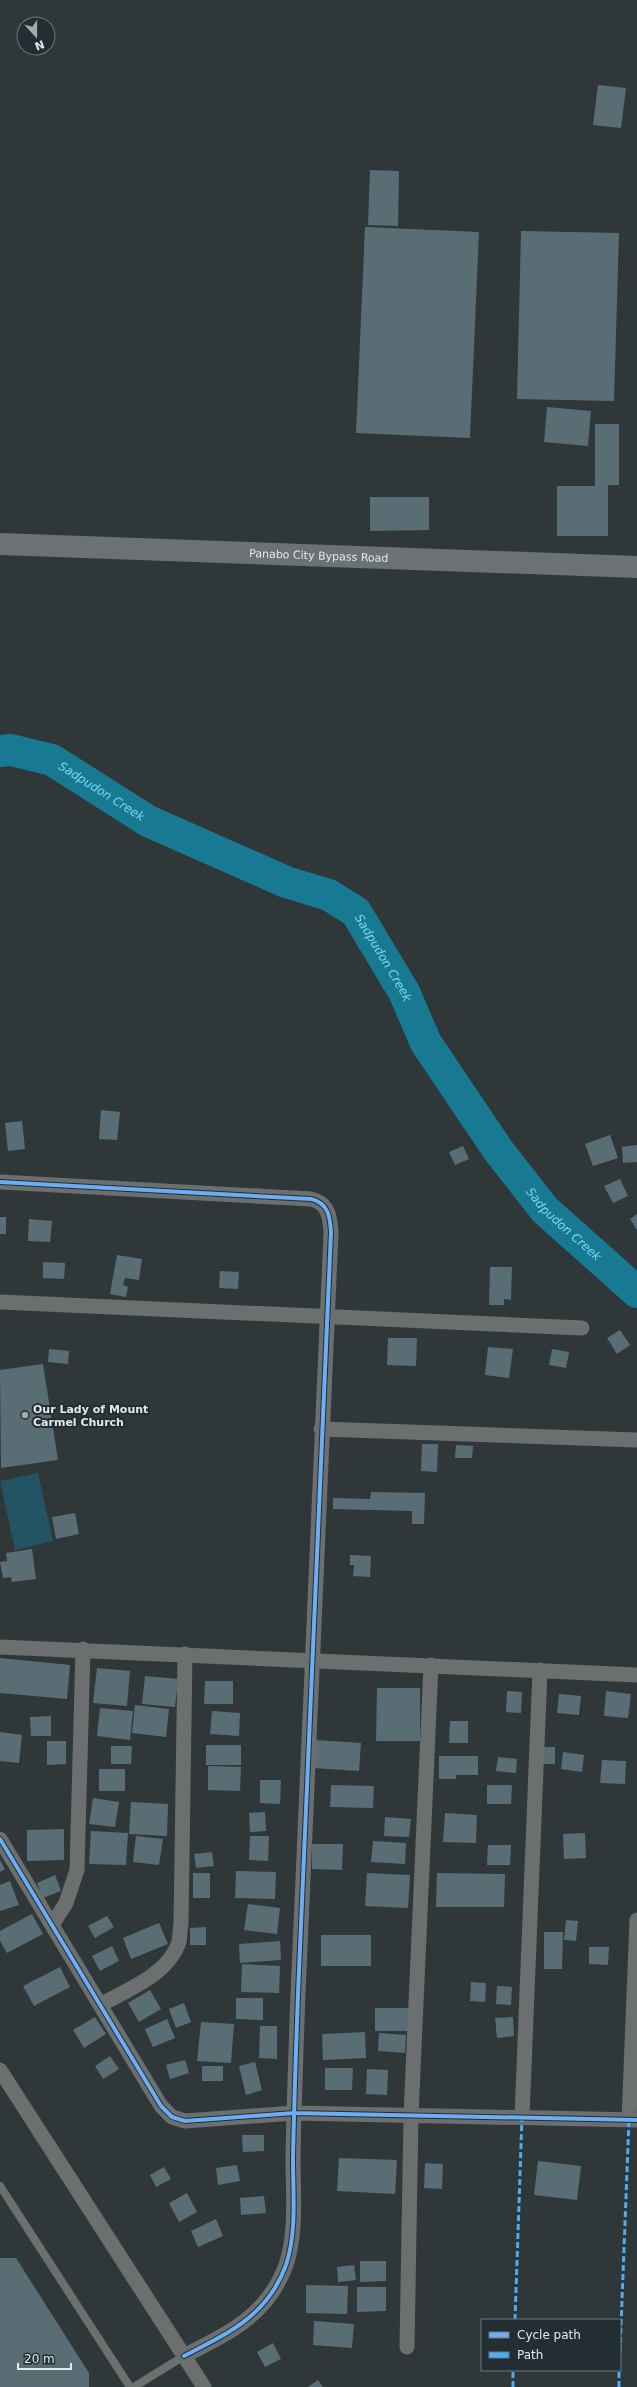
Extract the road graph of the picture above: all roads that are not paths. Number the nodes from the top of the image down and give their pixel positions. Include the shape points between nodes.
1 (0, 544) edge
2 (637, 567) edge
3 (0, 1182) edge
4 (0, 1302) edge
5 (327, 1317) junction
6 (582, 1328) dead end
7 (321, 1429) junction
8 (637, 1440) edge
9 (0, 1647) edge
10 (83, 1649) junction
11 (184, 1654) junction
12 (310, 1661) junction
13 (431, 1665) junction
14 (540, 1670) junction
15 (637, 1675) edge
16 (0, 1839) edge
17 (637, 1920) edge
18 (52, 1926) junction
19 (100, 2005) junction
20 (0, 2070) edge
21 (294, 2113) junction
22 (411, 2116) junction
23 (522, 2117) junction
24 (633, 2120) edge
25 (0, 2186) edge
26 (408, 2347) dead end
27 (184, 2356) junction
28 (130, 2387) edge
29 (134, 2387) edge
30 (204, 2387) edge

1 - 2 main road, Panabo City Bypass Road
3 - 5 street via 320,1201 327,1208 331,1232
4 - 5 street
5 - 6 street
5 - 7 street
7 - 8 street
7 - 12 street
9 - 10 street
10 - 11 street
10 - 18 street via 77,1870 66,1903
11 - 12 street
11 - 19 street via 179,1942 168,1961 154,1974
12 - 13 street
12 - 21 street
13 - 14 street
13 - 22 street
14 - 15 street
14 - 23 street
16 - 18 street
17 - 24 street
18 - 19 street
19 - 21 street via 161,2106 172,2117 185,2121 209,2121
20 - 27 street
21 - 22 street
21 - 27 street via 292,2235 287,2261 278,2285 268,2301 253,2316
22 - 23 street
22 - 26 street
23 - 24 street
25 - 28 lane
27 - 29 lane
27 - 30 street

